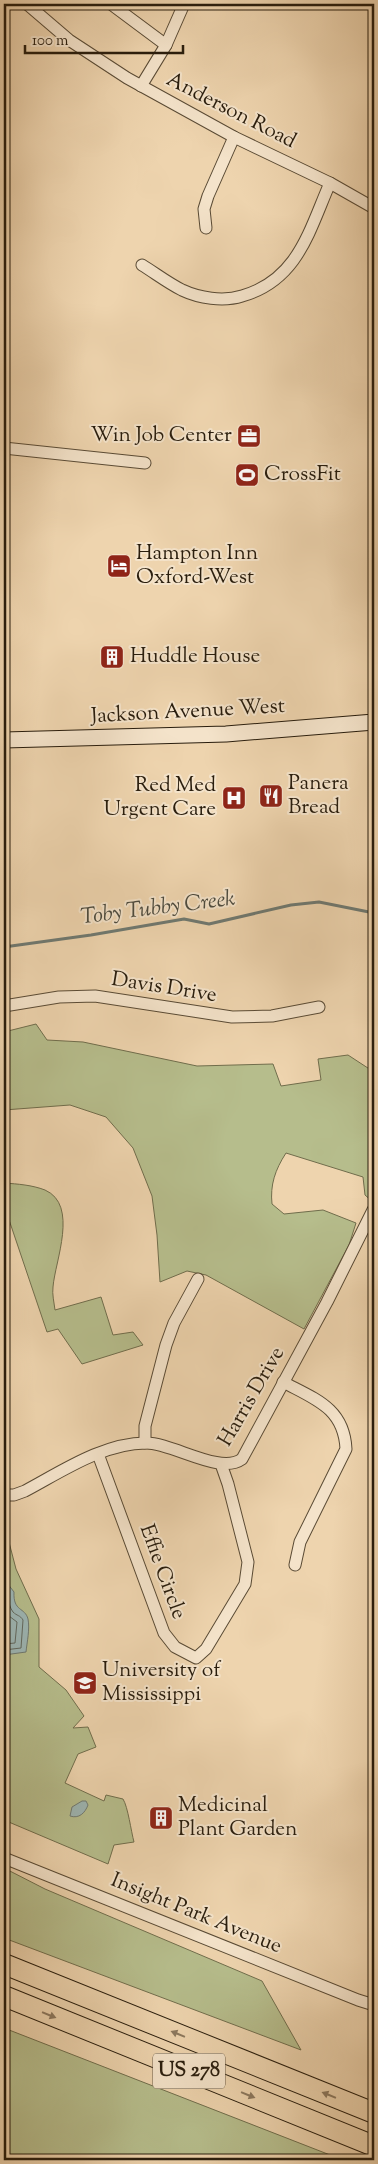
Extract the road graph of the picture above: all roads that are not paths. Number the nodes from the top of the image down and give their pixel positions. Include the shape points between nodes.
1 (27, 4) edge
2 (111, 4) edge
3 (184, 4) edge
4 (166, 46) junction
5 (141, 86) junction
6 (234, 137) junction
7 (330, 183) junction
8 (374, 208) edge
9 (206, 228) dead end
10 (142, 266) dead end
11 (4, 448) edge
12 (145, 463) dead end
13 (374, 722) edge
14 (4, 740) edge
15 (4, 1006) edge
16 (319, 1007) dead end
17 (373, 1210) dead end
18 (198, 1279) dead end
19 (283, 1382) junction
20 (146, 1443) junction
21 (98, 1454) junction
22 (221, 1464) junction
23 (4, 1495) edge
24 (295, 1565) dead end
25 (4, 1858) edge
26 (4, 1964) edge
27 (4, 1996) edge
28 (374, 2004) edge
29 (374, 2113) edge
30 (374, 2146) edge

1 - 5 street, Anderson Road via 69,40
2 - 4 street
3 - 4 street
4 - 5 street
5 - 6 street, Anderson Road
6 - 7 street, Anderson Road
6 - 9 street via 208,196 204,209
7 - 8 street, Anderson Road
7 - 10 street via 301,249 289,267 257,292 232,299 208,298 182,290
11 - 12 street
13 - 14 main road, Jackson Avenue West via 226,734
15 - 16 street, Davis Drive via 59,997 95,996 232,1017 272,1016
17 - 19 street, Harris Drive
18 - 20 street via 166,1345 145,1426
19 - 22 street, Harris Drive via 242,1459 232,1464
19 - 24 street via 329,1407 339,1420 346,1449 300,1542
20 - 21 street, Harris Drive via 124,1445
20 - 22 street, Harris Drive
21 - 22 street, Effie Circle via 164,1633 175,1647 196,1658 206,1649 245,1584 248,1562
21 - 23 street, Harris Drive via 25,1491
25 - 28 street, Insight Park Avenue
29 -> 26 highway, US 278
27 -> 30 highway, US 278

